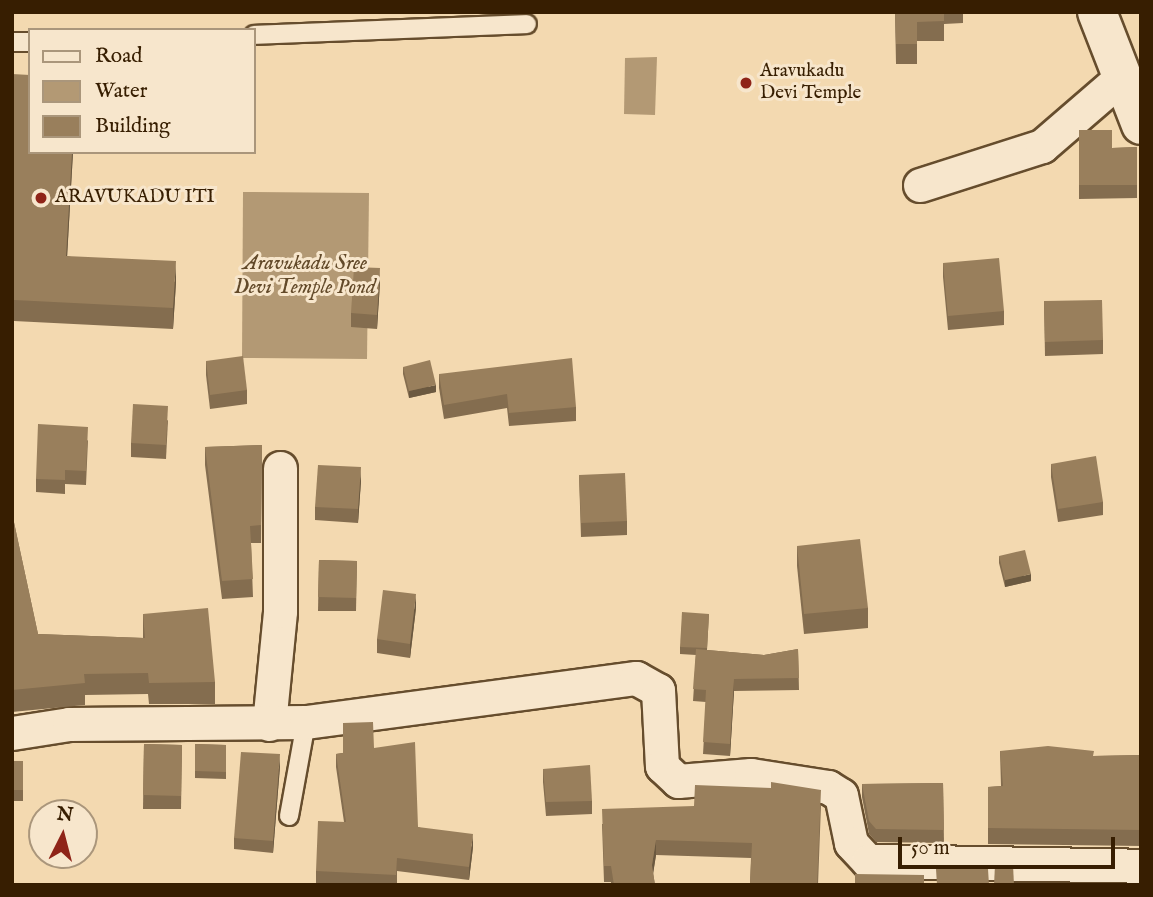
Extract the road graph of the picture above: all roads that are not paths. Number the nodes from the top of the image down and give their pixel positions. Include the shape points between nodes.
1 (1097, 12) edge
2 (527, 24) dead end
3 (256, 35) edge
4 (1122, 77) junction
5 (1141, 125) edge
6 (920, 185) dead end
7 (280, 468) dead end
8 (306, 722) junction
9 (269, 724) junction
10 (12, 733) edge
11 (289, 816) dead end
12 (1141, 866) edge

1 - 4 main road
2 - 3 lane
4 - 5 main road
4 - 6 street via 1042,146
7 - 9 street via 280,611
8 - 9 street
8 - 11 lane
8 - 12 street via 636,678 658,690 662,766 678,781 751,775 828,787 841,795 851,843 868,861
9 - 10 street via 69,724

